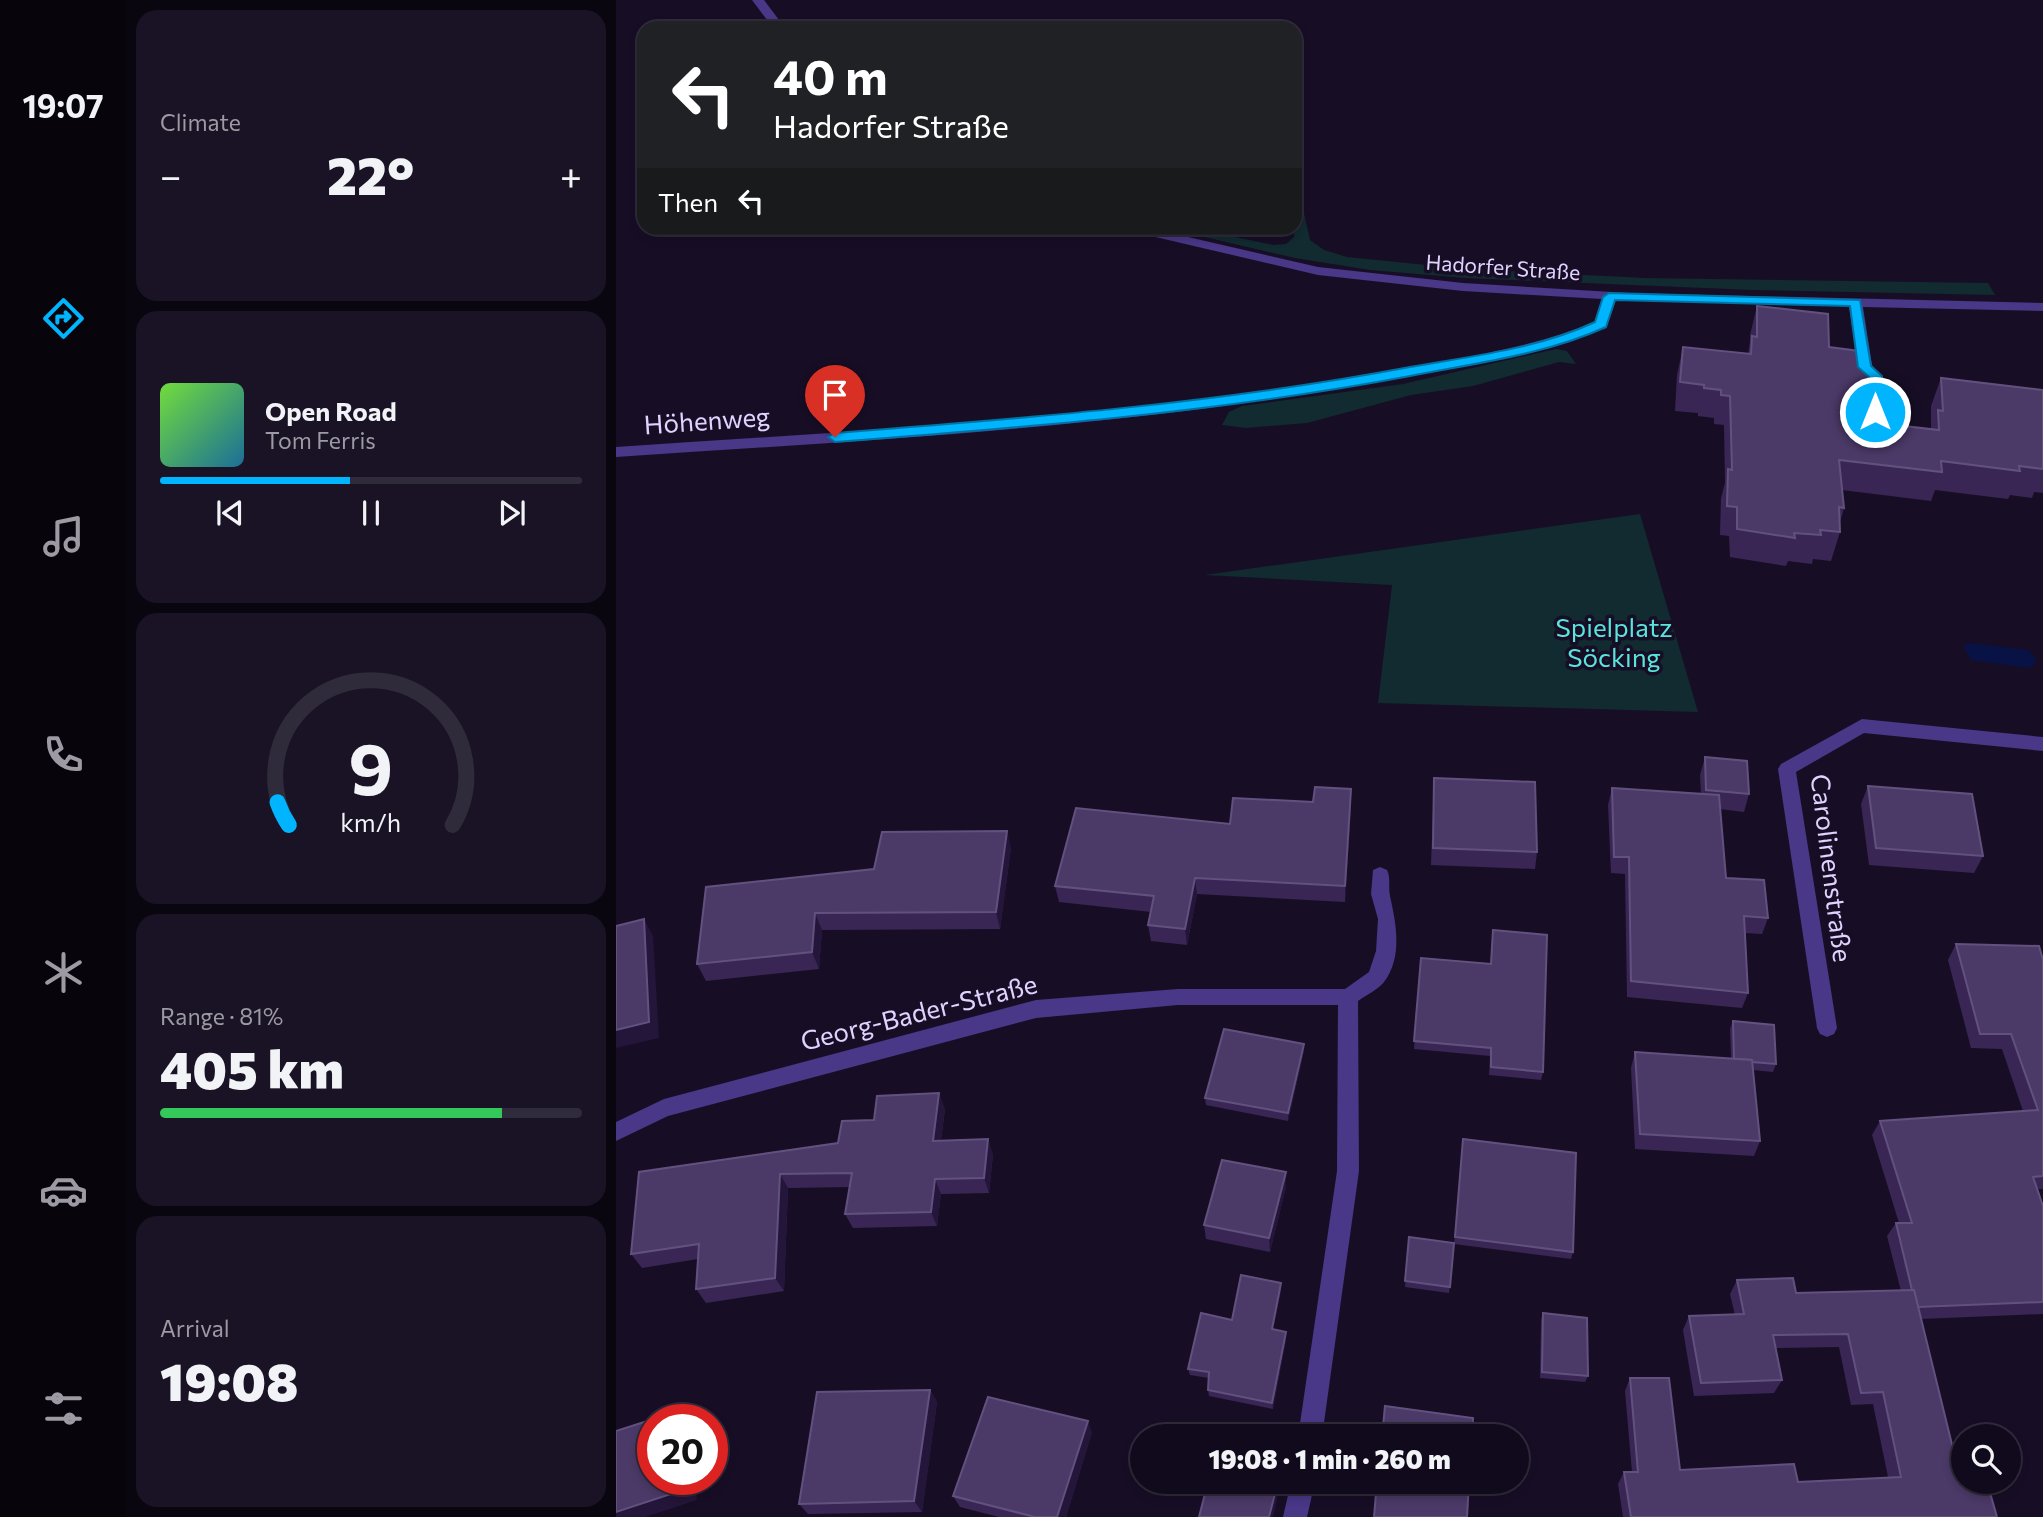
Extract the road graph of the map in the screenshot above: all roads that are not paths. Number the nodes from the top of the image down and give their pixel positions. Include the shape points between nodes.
1 (758, 0) edge
2 (774, 21) edge
3 (1162, 235) edge
4 (1609, 297) junction
5 (1855, 302) junction
6 (2043, 307) edge
7 (1875, 412) dead end
8 (616, 452) edge
9 (2043, 744) edge
10 (1380, 875) dead end
11 (1348, 996) junction
12 (1827, 1028) dead end
13 (616, 1132) edge
14 (1312, 1424) edge
15 (1300, 1494) edge
16 (1295, 1517) edge

1 - 2 street
3 - 4 street, Hadorfer Straße via 1318,271
4 - 5 street, Hadorfer Straße
4 - 8 street, Höhenweg via 1601,325 1569,338 1502,355 1301,391 1089,418
5 - 6 street, Hadorfer Straße
5 - 7 street via 1865,367 1875,376
9 - 12 street, Carolinenstraße via 1863,726 1787,769
10 - 11 street via 1387,919 1386,951 1377,977
11 - 13 street, Georg-Bader-Straße via 1178,996 1035,1009 664,1108
11 - 14 street via 1348,1171
15 - 16 street

